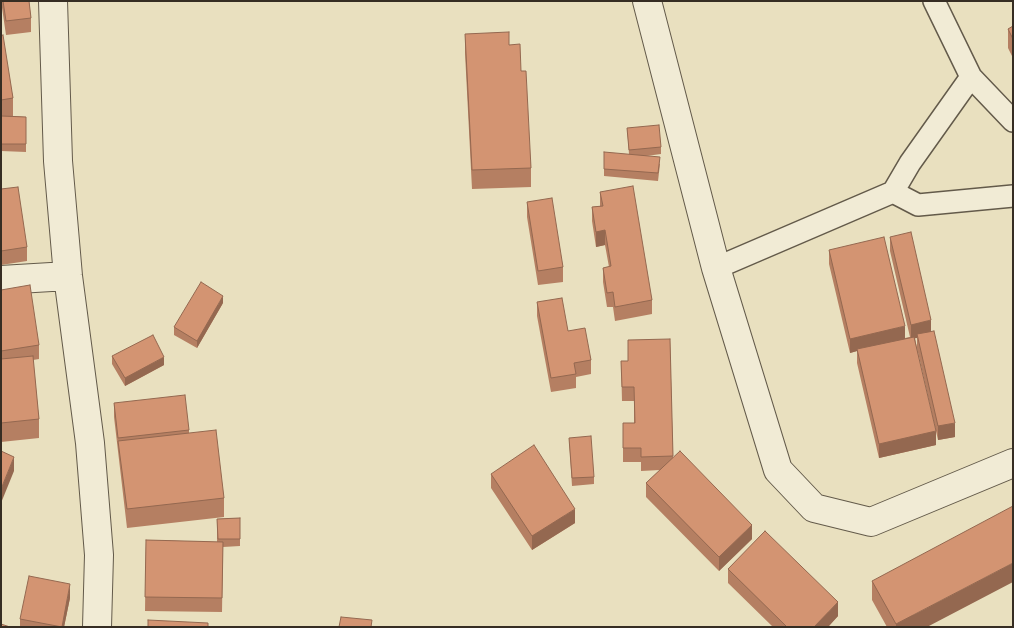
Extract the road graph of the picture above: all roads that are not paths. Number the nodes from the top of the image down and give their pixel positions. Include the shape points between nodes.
1 (53, 1) edge
2 (648, 1) edge
3 (934, 1) edge
4 (971, 77) junction
5 (1013, 121) edge
6 (893, 192) junction
7 (1013, 196) edge
8 (716, 268) junction
9 (68, 276) junction
10 (1, 280) edge
11 (1013, 463) edge
12 (97, 627) edge

1 - 9 street via 58,161
2 - 8 street
3 - 4 lane
4 - 5 lane
4 - 6 lane
6 - 7 lane via 918,205
6 - 8 lane
8 - 11 street via 778,470 814,508 871,522
9 - 10 street
9 - 12 street via 90,442 99,555

